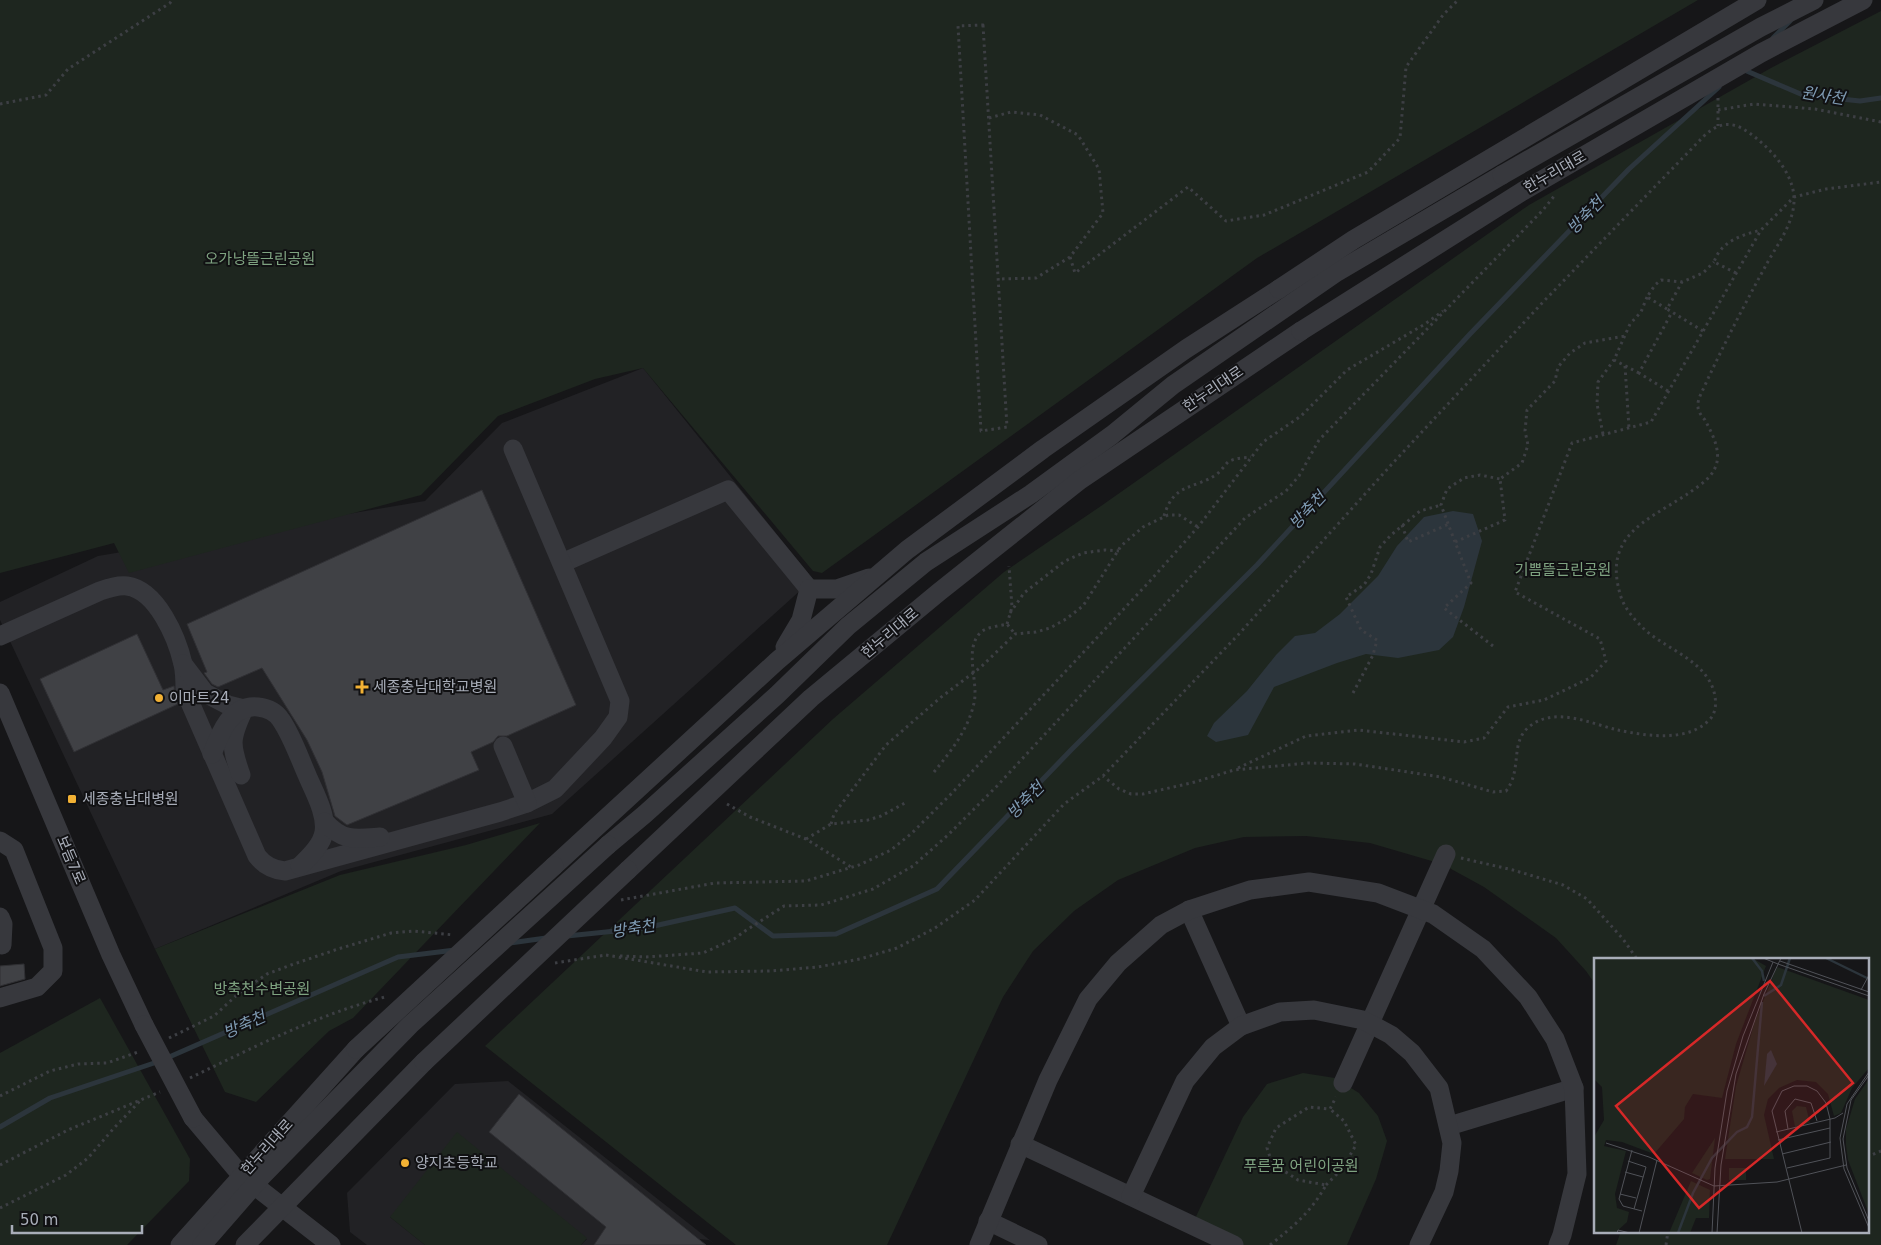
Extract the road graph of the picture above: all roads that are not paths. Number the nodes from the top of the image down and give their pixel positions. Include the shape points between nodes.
1 (1757, 0) edge
2 (1814, 0) edge
3 (1863, 0) edge
4 (513, 449) dead end
5 (562, 563) junction
6 (879, 574) junction
7 (809, 589) junction
8 (0, 636) edge
9 (777, 661) junction
10 (183, 664) junction
11 (0, 693) edge
12 (244, 709) junction
13 (503, 746) dead end
14 (212, 754) junction
15 (241, 774) dead end
16 (528, 803) junction
17 (325, 822) junction
18 (414, 834) junction
19 (0, 841) edge
20 (1446, 854) road end
21 (300, 866) junction
22 (1189, 910) junction
23 (1421, 910) junction
24 (0, 917) edge
25 (2, 946) dead end
26 (0, 998) edge
27 (1370, 1024) junction
28 (1241, 1026) junction
29 (1343, 1083) road end
30 (1574, 1088) junction
31 (1449, 1126) junction
32 (1020, 1144) junction
33 (241, 1175) junction
34 (1131, 1196) junction
35 (276, 1203) junction
36 (988, 1222) junction
37 (180, 1245) edge
38 (202, 1245) edge
39 (245, 1245) edge
40 (331, 1245) edge
41 (979, 1245) edge
42 (1038, 1245) edge
43 (1234, 1245) edge
44 (1419, 1245) edge
45 (1558, 1245) edge

1 - 6 street, bridge via 1362,235 1186,349 1044,449
2 - 38 street, bridge via 1502,175 1337,272 1173,385 1112,435 1031,494 926,562 848,626 410,1025 263,1175
3 - 35 street, 한누리대로, bridge via 1761,53 1531,186 1300,331 1080,480 811,698
4 - 5 street
5 - 7 street via 728,490
5 - 16 street via 620,701 618,717 603,738 555,789
6 - 7 street via 838,589
6 - 9 street
7 - 9 street via 801,620
8 - 10 street via 100,591 129,586 146,594 162,614
9 - 33 street, 한누리대로, bridge via 356,1049
10 - 12 street via 205,693
10 - 14 street via 185,691
11 - 33 street, 보듬7로, bridge via 144,1026 193,1118
12 - 14 street via 227,720
12 - 15 street via 232,741
12 - 17 street via 268,709 280,719
13 - 16 street
14 - 21 street via 262,863 277,871
16 - 18 street
17 - 18 street via 334,833 348,838
17 - 21 street via 324,835 318,846
18 - 21 street
19 - 26 street via 14,850 54,948 53,971 37,987
20 - 23 street
22 - 23 street via 1250,890 1309,882 1378,893
22 - 28 street
22 - 32 street via 1161,925 1118,963 1088,1000
23 - 27 street
23 - 30 street via 1433,914 1483,948 1528,997 1555,1039
24 - 25 street via 3,924
27 - 28 street via 1314,1010 1280,1012
27 - 29 street
27 - 31 street via 1392,1035 1412,1053 1439,1088
28 - 34 street via 1213,1047 1185,1081
30 - 31 street
30 - 45 street via 1577,1174
31 - 44 street via 1452,1144 1444,1192
32 - 34 street
32 - 36 street
33 - 35 street
33 - 37 street, 한누리대로
34 - 43 street
35 - 39 street
35 - 40 street
36 - 41 street
36 - 42 street

